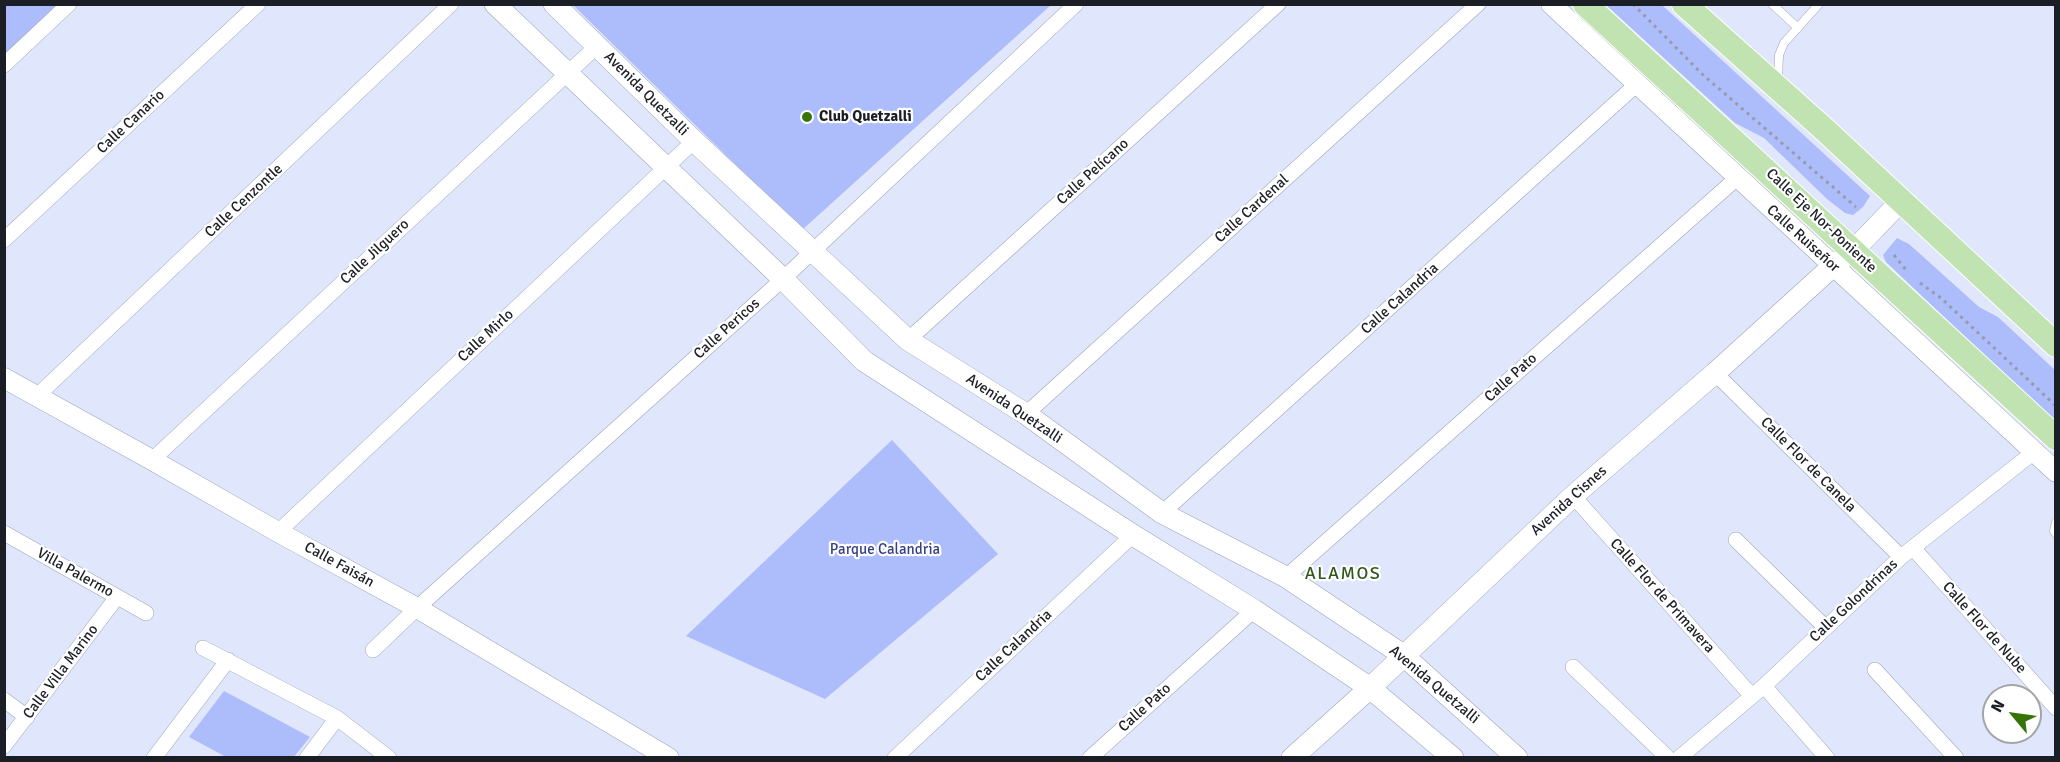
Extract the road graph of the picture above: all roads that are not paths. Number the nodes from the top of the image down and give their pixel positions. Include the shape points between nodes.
1 (69, 4) edge
2 (258, 4) edge
3 (452, 4) edge
4 (495, 4) edge
5 (554, 4) edge
6 (1076, 4) edge
7 (1278, 4) edge
8 (1478, 4) edge
9 (1551, 4) edge
10 (1586, 4) edge
11 (1684, 4) edge
12 (1772, 4) edge
13 (1819, 4) edge
14 (1798, 28) junction
15 (597, 46) junction
16 (4, 65) edge
17 (568, 73) junction
18 (1637, 84) junction
19 (1778, 88) junction
20 (694, 141) junction
21 (665, 168) junction
22 (1737, 178) junction
23 (1902, 201) junction
24 (4, 240) edge
25 (1853, 251) junction
26 (811, 252) junction
27 (1833, 266) junction
28 (783, 279) junction
29 (908, 340) junction
30 (2055, 345) edge
31 (1715, 373) junction
32 (4, 378) edge
33 (36, 397) junction
34 (1026, 414) junction
35 (2055, 438) edge
36 (2034, 452) junction
37 (152, 459) junction
38 (2055, 472) edge
39 (1573, 496) junction
40 (1162, 513) junction
41 (2055, 522) edge
42 (278, 532) junction
43 (4, 533) edge
44 (2055, 534) edge
45 (1133, 535) junction
46 (1736, 540) dead end
47 (1907, 552) junction
48 (1286, 577) junction
49 (117, 597) junction
50 (417, 608) junction
51 (1254, 610) junction
52 (146, 614) dead end
53 (1825, 627) junction
54 (203, 648) dead end
55 (373, 650) dead end
56 (1403, 655) junction
57 (228, 660) junction
58 (1573, 666) dead end
59 (1875, 670) dead end
60 (1764, 686) junction
61 (1370, 688) junction
62 (1751, 695) junction
63 (4, 700) edge
64 (2055, 708) edge
65 (27, 717) junction
66 (337, 718) junction
67 (4, 746) edge
68 (154, 758) edge
69 (307, 758) edge
70 (389, 758) edge
71 (669, 758) edge
72 (895, 758) edge
73 (1090, 758) edge
74 (1292, 758) edge
75 (1453, 758) edge
76 (1517, 758) edge
77 (1668, 758) edge
78 (1679, 758) edge
79 (1827, 758) edge
80 (1956, 758) edge

1 - 16 street
2 - 24 street, Calle Canario
3 - 33 street, Calle Cenzontle
4 - 17 main road
5 - 15 main road, Avenida Quetzalli
6 - 26 street, Calle Pericos
7 - 29 street, Calle Pelícano
8 - 34 street, Calle Cardenal
9 - 18 street, Calle Ruiseñor
10 - 25 main road, Calle Eje Nor-Poniente
11 - 19 main road
12 - 14 lane
13 - 14 lane
14 - 19 lane via 1779,55
15 - 17 street, Calle Jilguero
15 - 20 main road, Avenida Quetzalli
17 - 21 main road
17 - 37 street, Calle Jilguero
18 - 22 street, Calle Ruiseñor
18 - 40 street, Calle Calandria
19 - 23 main road
20 - 21 street, Calle Mirlo
20 - 26 main road, Avenida Quetzalli
21 - 28 main road
21 - 42 street, Calle Mirlo
22 - 27 street, Calle Ruiseñor
22 - 48 street, Calle Pato
23 - 25 main road, Avenida Cisnes
23 - 30 main road
25 - 27 main road, Avenida Cisnes
25 - 35 main road, Calle Eje Nor-Poniente
26 - 28 street, Calle Pericos
26 - 29 main road, Avenida Quetzalli
27 - 31 main road, Avenida Cisnes
27 - 36 street, Calle Ruiseñor
28 - 45 main road via 864,361
28 - 50 street, Calle Pericos
29 - 34 main road, Avenida Quetzalli
31 - 39 main road, Avenida Cisnes
31 - 47 street, Calle Flor de Canela
32 - 33 street, Calle Faisán
33 - 37 street, Calle Faisán
34 - 40 main road, Avenida Quetzalli
36 - 38 street, Calle Ruiseñor
36 - 47 street, Calle Golondrinas
37 - 42 street, Calle Faisán
39 - 56 main road, Avenida Cisnes
39 - 62 street, Calle Flor de Primavera
40 - 48 main road, Avenida Quetzalli
41 - 44 lane
42 - 50 street, Calle Faisán
43 - 49 street, Villa Palermo
45 - 51 main road
45 - 72 street, Calle Calandria
46 - 53 street
47 - 53 street, Calle Golondrinas
47 - 64 street, Calle Flor de Nube
48 - 56 main road, Avenida Quetzalli
49 - 52 street, Villa Palermo
49 - 65 street, Calle Villa Marino
50 - 55 street, Calle Pericos
50 - 71 street, Calle Faisán
51 - 61 main road
51 - 73 street, Calle Pato
53 - 60 street, Calle Golondrinas
54 - 57 street
56 - 61 main road, Avenida Cisnes
56 - 76 main road, Avenida Quetzalli
57 - 66 street
57 - 68 street
58 - 77 street
59 - 80 street
60 - 62 street, Calle Golondrinas
60 - 79 street
61 - 74 main road, Avenida Cisnes
61 - 75 main road
62 - 78 street, Calle Golondrinas
63 - 65 street
65 - 67 street, Calle Villa Marino
66 - 69 street
66 - 70 street

